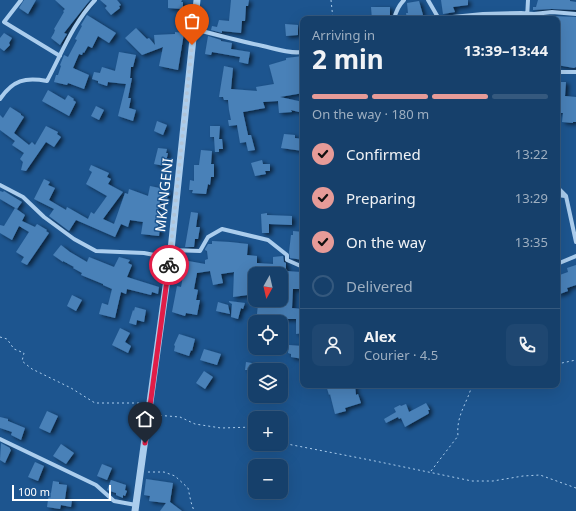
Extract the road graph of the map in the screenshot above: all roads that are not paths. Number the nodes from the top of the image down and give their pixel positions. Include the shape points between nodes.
1 (21, 0) edge
2 (95, 0) edge
3 (197, 0) edge
4 (404, 0) edge
5 (428, 0) edge
6 (528, 0) edge
7 (527, 13) junction
8 (576, 14) edge
9 (394, 16) edge
10 (438, 16) edge
11 (461, 16) edge
12 (194, 29) junction
13 (300, 52) edge
14 (60, 56) junction
15 (560, 72) edge
16 (576, 72) edge
17 (0, 99) edge
18 (0, 185) edge
19 (560, 190) edge
20 (560, 195) edge
21 (566, 196) junction
22 (576, 242) edge
23 (171, 250) junction
24 (576, 256) edge
25 (170, 258) junction
26 (560, 263) edge
27 (300, 266) edge
28 (0, 439) edge
29 (136, 508) edge

1 - 14 street via 4,22
2 - 14 street via 77,23
3 - 12 street, MKANGENI
4 - 9 street
5 - 10 street
6 - 7 street
7 - 8 street
7 - 11 street
12 - 13 street
12 - 23 street, MKANGENI
14 - 17 street via 47,81 33,78 24,80 12,85
15 - 16 street
18 - 25 street via 23,197 44,217 96,251 144,253
19 - 21 street
20 - 21 street
21 - 22 street
23 - 25 street, MKANGENI
23 - 27 street via 200,251 208,237 222,229 268,240 287,255 287,260
24 - 26 street
25 - 29 street, MKANGENI
28 - 29 street via 96,486 114,501

